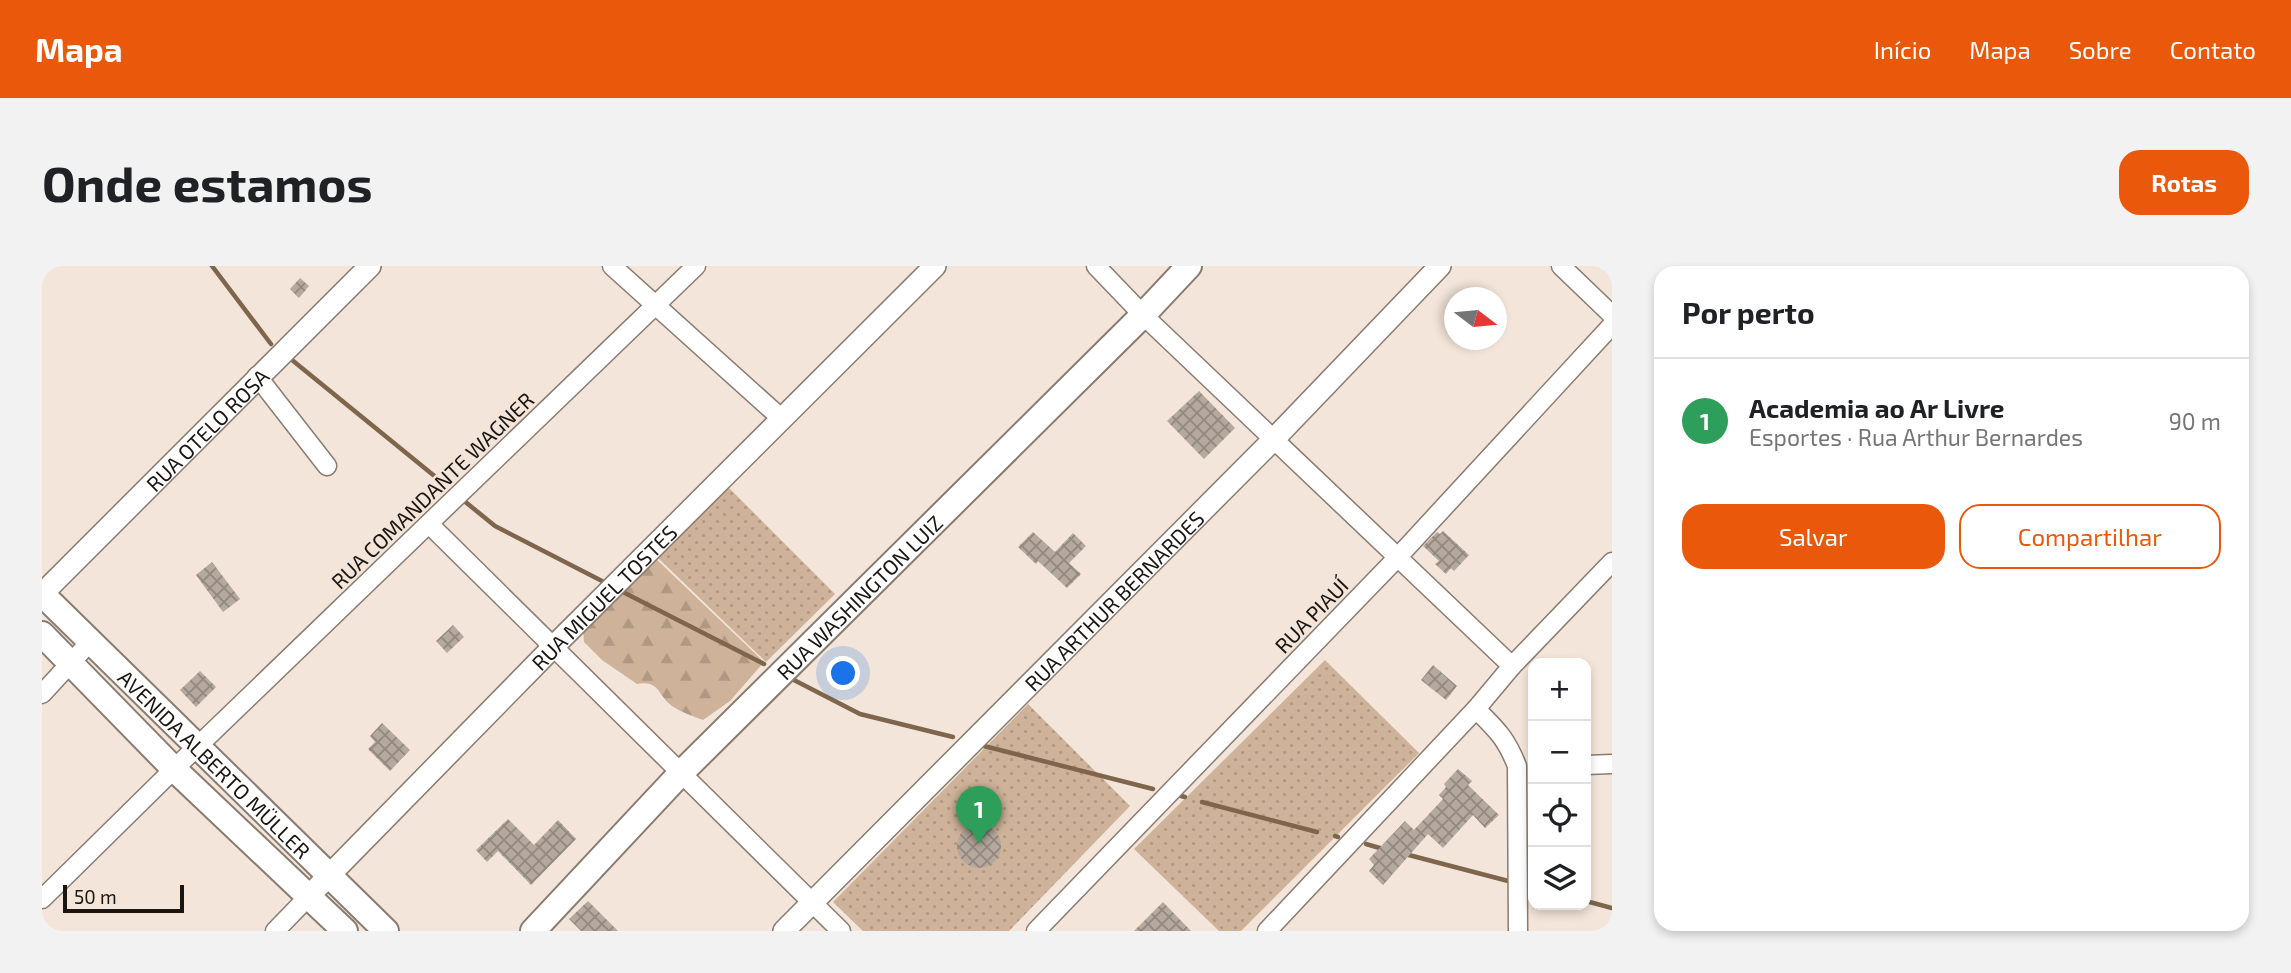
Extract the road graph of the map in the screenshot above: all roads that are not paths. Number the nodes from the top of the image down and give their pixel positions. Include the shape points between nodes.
1 (370, 266) edge
2 (612, 266) edge
3 (696, 266) edge
4 (935, 266) edge
5 (1097, 266) edge
6 (1188, 266) edge
7 (1440, 266) edge
8 (1561, 266) edge
9 (656, 306) junction
10 (1143, 315) junction
11 (1612, 315) edge
12 (1612, 325) edge
13 (257, 376) junction
14 (782, 419) junction
15 (1274, 439) junction
16 (327, 466) dead end
17 (429, 524) junction
18 (1397, 558) junction
19 (1612, 562) edge
20 (42, 594) edge
21 (42, 634) edge
22 (90, 642) junction
23 (554, 646) junction
24 (72, 664) junction
25 (1512, 666) junction
26 (42, 694) edge
27 (1476, 709) junction
28 (199, 746) junction
29 (1591, 765) edge
30 (1612, 765) edge
31 (1525, 766) edge
32 (174, 769) junction
33 (680, 774) junction
34 (330, 876) junction
35 (309, 896) junction
36 (42, 899) edge
37 (813, 903) junction
38 (275, 931) edge
39 (345, 931) edge
40 (386, 931) edge
41 (533, 931) edge
42 (784, 931) edge
43 (841, 931) edge
44 (1036, 931) edge
45 (1267, 931) edge
46 (1518, 931) edge

1 - 13 street, RUA OTELO ROSA
2 - 9 street
3 - 9 street, RUA COMANDANTE WAGNER
4 - 14 street, RUA MIGUEL TOSTES
5 - 10 street
6 - 10 main road, RUA WASHINGTON LUIZ
7 - 15 street, RUA ARTHUR BERNARDES
8 - 11 street
9 - 14 street
9 - 17 street, RUA COMANDANTE WAGNER
10 - 15 street
10 - 33 main road, RUA WASHINGTON LUIZ
12 - 18 street, RUA PIAUÍ
13 - 16 street
13 - 20 street, RUA OTELO ROSA
14 - 23 street, RUA MIGUEL TOSTES
15 - 18 street
15 - 37 street, RUA ARTHUR BERNARDES
17 - 23 street
17 - 28 street, RUA COMANDANTE WAGNER
18 - 25 street
18 - 44 street, RUA PIAUÍ
19 - 25 street
20 - 22 main road, AVENIDA ALBERTO MÜLLER
21 - 24 main road, AVENIDA ALBERTO MÜLLER
22 - 24 street
22 - 28 main road, AVENIDA ALBERTO MÜLLER
23 - 33 street
23 - 34 street, RUA MIGUEL TOSTES
24 - 26 street
24 - 32 main road, AVENIDA ALBERTO MÜLLER
25 - 27 street
27 - 31 street
27 - 45 street
28 - 32 street, RUA COMANDANTE WAGNER
28 - 34 main road, AVENIDA ALBERTO MÜLLER
29 - 30 street
31 - 46 street
32 - 35 main road, AVENIDA ALBERTO MÜLLER
32 - 36 street, RUA COMANDANTE WAGNER
33 - 37 street
33 - 41 main road, RUA WASHINGTON LUIZ
34 - 35 street, RUA MIGUEL TOSTES
34 - 40 main road, AVENIDA ALBERTO MÜLLER
35 - 38 street, RUA MIGUEL TOSTES
35 - 39 main road, AVENIDA ALBERTO MÜLLER
37 - 42 street, RUA ARTHUR BERNARDES
37 - 43 street

